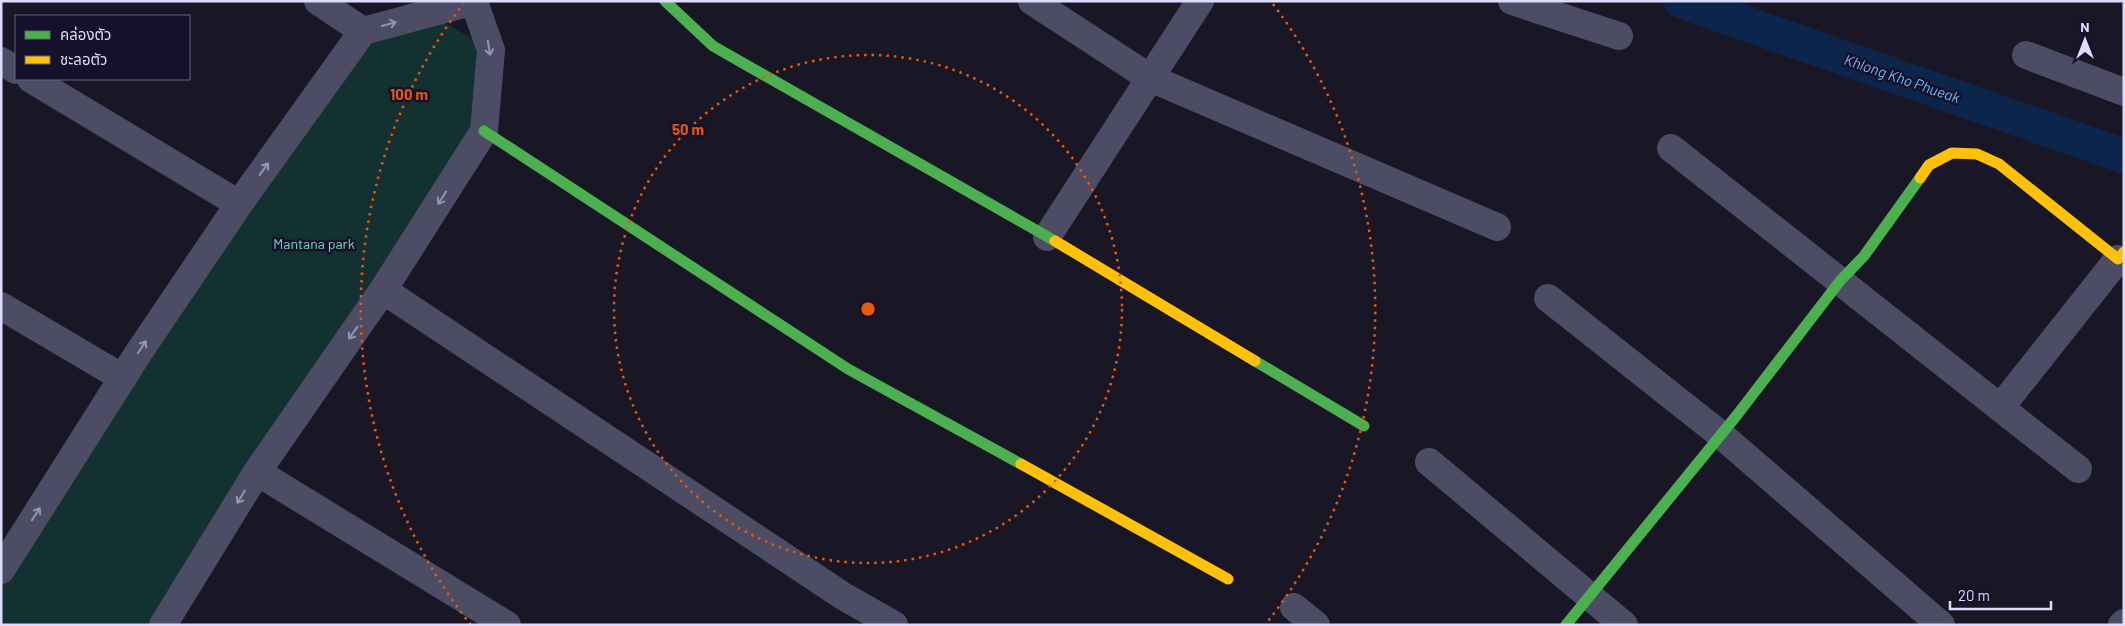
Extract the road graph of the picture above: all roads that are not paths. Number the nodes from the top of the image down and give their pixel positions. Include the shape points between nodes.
1 (318, 1) edge
2 (665, 1) edge
3 (1032, 1) edge
4 (1200, 1) edge
5 (1512, 1) edge
6 (475, 2) edge
7 (363, 31) junction
8 (1619, 36) dead end
9 (2026, 55) dead end
10 (1, 61) edge
11 (15, 69) edge
12 (1150, 78) junction
13 (33, 80) edge
14 (2124, 92) edge
15 (484, 131) junction
16 (1671, 148) dead end
17 (239, 204) junction
18 (1497, 227) dead end
19 (1047, 237) junction
20 (2121, 256) edge
21 (1840, 281) junction
22 (383, 290) junction
23 (1548, 298) dead end
24 (1, 306) edge
25 (123, 378) junction
26 (2000, 408) junction
27 (1364, 426) dead end
28 (1721, 434) junction
29 (1429, 462) dead end
30 (2078, 469) dead end
31 (257, 472) junction
32 (6, 553) edge
33 (1228, 579) dead end
34 (1589, 597) junction
35 (1294, 607) dead end
36 (164, 625) edge
37 (507, 625) edge
38 (894, 625) edge
39 (1316, 625) edge
40 (1566, 625) edge
41 (1624, 625) edge
42 (1941, 625) edge

1 - 7 street
2 - 19 street via 713,46
3 - 12 street
4 - 12 street
5 - 8 street
7 -> 6 street
6 -> 15 street via 492,50
17 -> 7 street
9 - 14 street
10 - 11 street
12 - 18 street
12 - 19 street
13 - 17 street
15 -> 22 street
15 - 33 street via 848,369
16 - 21 street
25 -> 17 street
19 - 27 street
20 - 21 street via 1999,164 1977,154 1952,153 1928,165 1864,256
20 - 26 street
21 - 26 street
21 - 28 street
22 -> 31 street
22 - 38 street via 842,596
23 - 28 street
24 - 25 street
32 -> 25 street
26 - 30 street
28 - 34 street
28 - 42 street
29 - 34 street
31 -> 36 street
31 - 37 street
34 - 40 street
34 - 41 street
35 - 39 street

